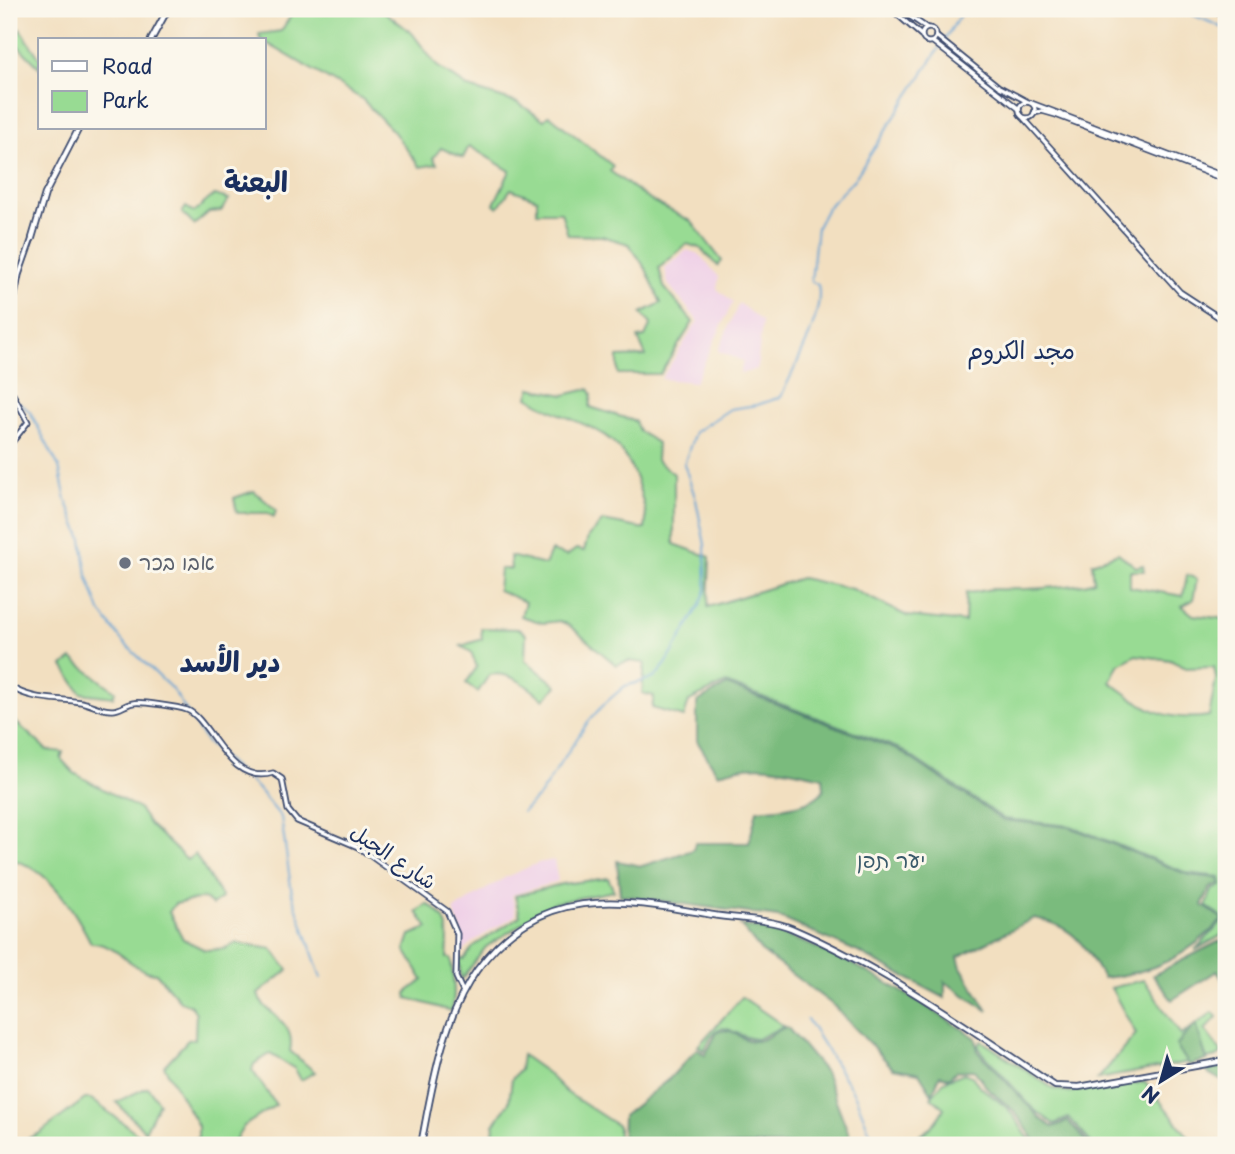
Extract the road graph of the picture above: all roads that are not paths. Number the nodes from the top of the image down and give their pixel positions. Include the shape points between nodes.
1 (168, 9) edge
2 (891, 9) edge
3 (899, 9) edge
4 (1213, 9) edge
5 (1226, 15) edge
6 (927, 28) junction
7 (922, 36) junction
8 (936, 36) junction
9 (152, 38) edge
10 (933, 42) junction
11 (1029, 103) junction
12 (1020, 112) junction
13 (1033, 115) junction
14 (78, 130) edge
15 (1033, 131) junction
16 (1226, 178) edge
17 (32, 238) joint
18 (1226, 323) edge
19 (9, 327) edge
20 (9, 387) edge
21 (9, 446) edge
22 (9, 685) edge
23 (465, 993) junction
24 (1226, 1066) edge
25 (421, 1145) edge

1 - 9 main road
2 - 7 street
3 - 6 street
4 - 5 highway
6 - 7 street
6 - 8 street via 934,29
7 - 10 street via 925,42
8 - 10 street
8 - 11 street via 998,86
10 - 12 street
11 - 12 street
11 - 13 street
11 - 16 street
12 - 13 street
12 - 15 street
13 - 15 street
13 - 16 street via 1042,111 1056,115
14 - 17 main road via 46,194
15 - 18 street via 1180,292
17 - 19 street
20 - 21 street via 28,422
22 - 23 street, شارع الجبل via 45,701 82,702 113,710 135,702 194,714 217,747 245,770 273,773 282,779 288,810 297,821 358,847 447,911 457,934 456,976
23 - 24 main road via 501,942 536,918 562,907 612,900 789,927 896,980 1055,1086 1079,1087 1223,1060
23 - 25 main road via 434,1077

